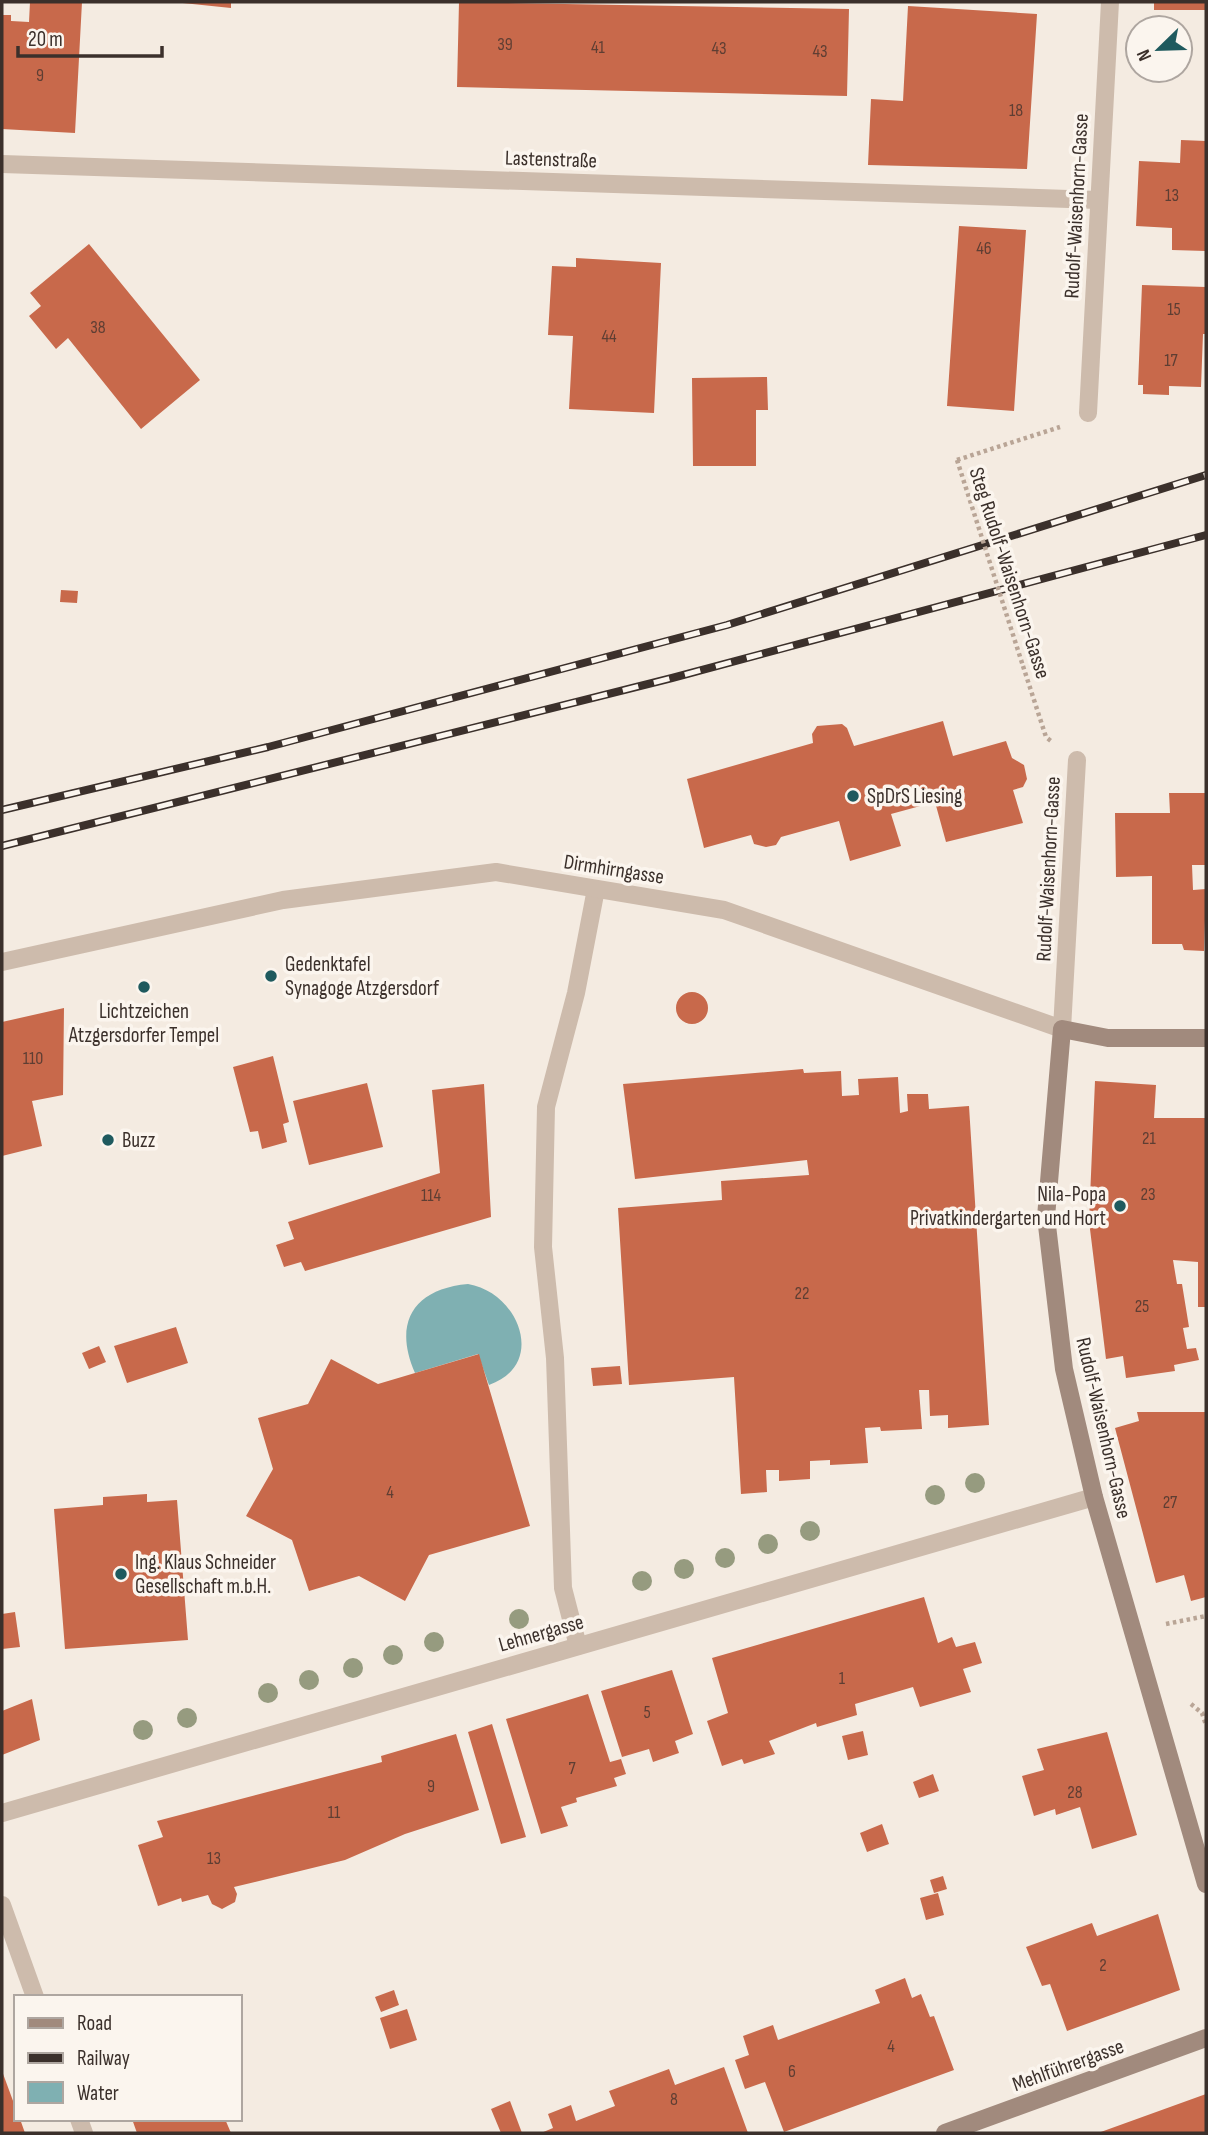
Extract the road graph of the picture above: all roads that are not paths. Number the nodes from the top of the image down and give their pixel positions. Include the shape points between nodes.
1 (1110, 2) edge
2 (2, 164) edge
3 (1099, 200) junction
4 (1088, 413) dead end
5 (1077, 761) dead end
6 (596, 889) junction
7 (2, 962) edge
8 (1062, 1029) junction
9 (1206, 1038) edge
10 (1094, 1497) junction
11 (578, 1646) junction
12 (2, 1813) edge
13 (1206, 1884) edge
14 (2, 1905) edge
15 (34, 1995) edge
16 (1206, 2038) edge
17 (945, 2133) edge

1 - 3 street, Rudolf-Waisenhorn-Gasse
2 - 3 street, Lastenstraße
3 - 4 street, Rudolf-Waisenhorn-Gasse
5 - 8 street, Rudolf-Waisenhorn-Gasse
6 - 7 street, Dirmhirngasse via 483,874 284,900
6 - 8 street, Dirmhirngasse via 724,911
6 - 11 street via 576,993 546,1107 543,1247 555,1358 563,1588
8 - 9 street, Dirmhirngasse via 1108,1038
8 - 10 street, Rudolf-Waisenhorn-Gasse via 1046,1217 1064,1369
10 - 11 street, Lehnergasse
10 - 13 street, Rudolf-Waisenhorn-Gasse
11 - 12 street, Lehnergasse
14 - 15 street
16 - 17 street, Mehlführergasse

